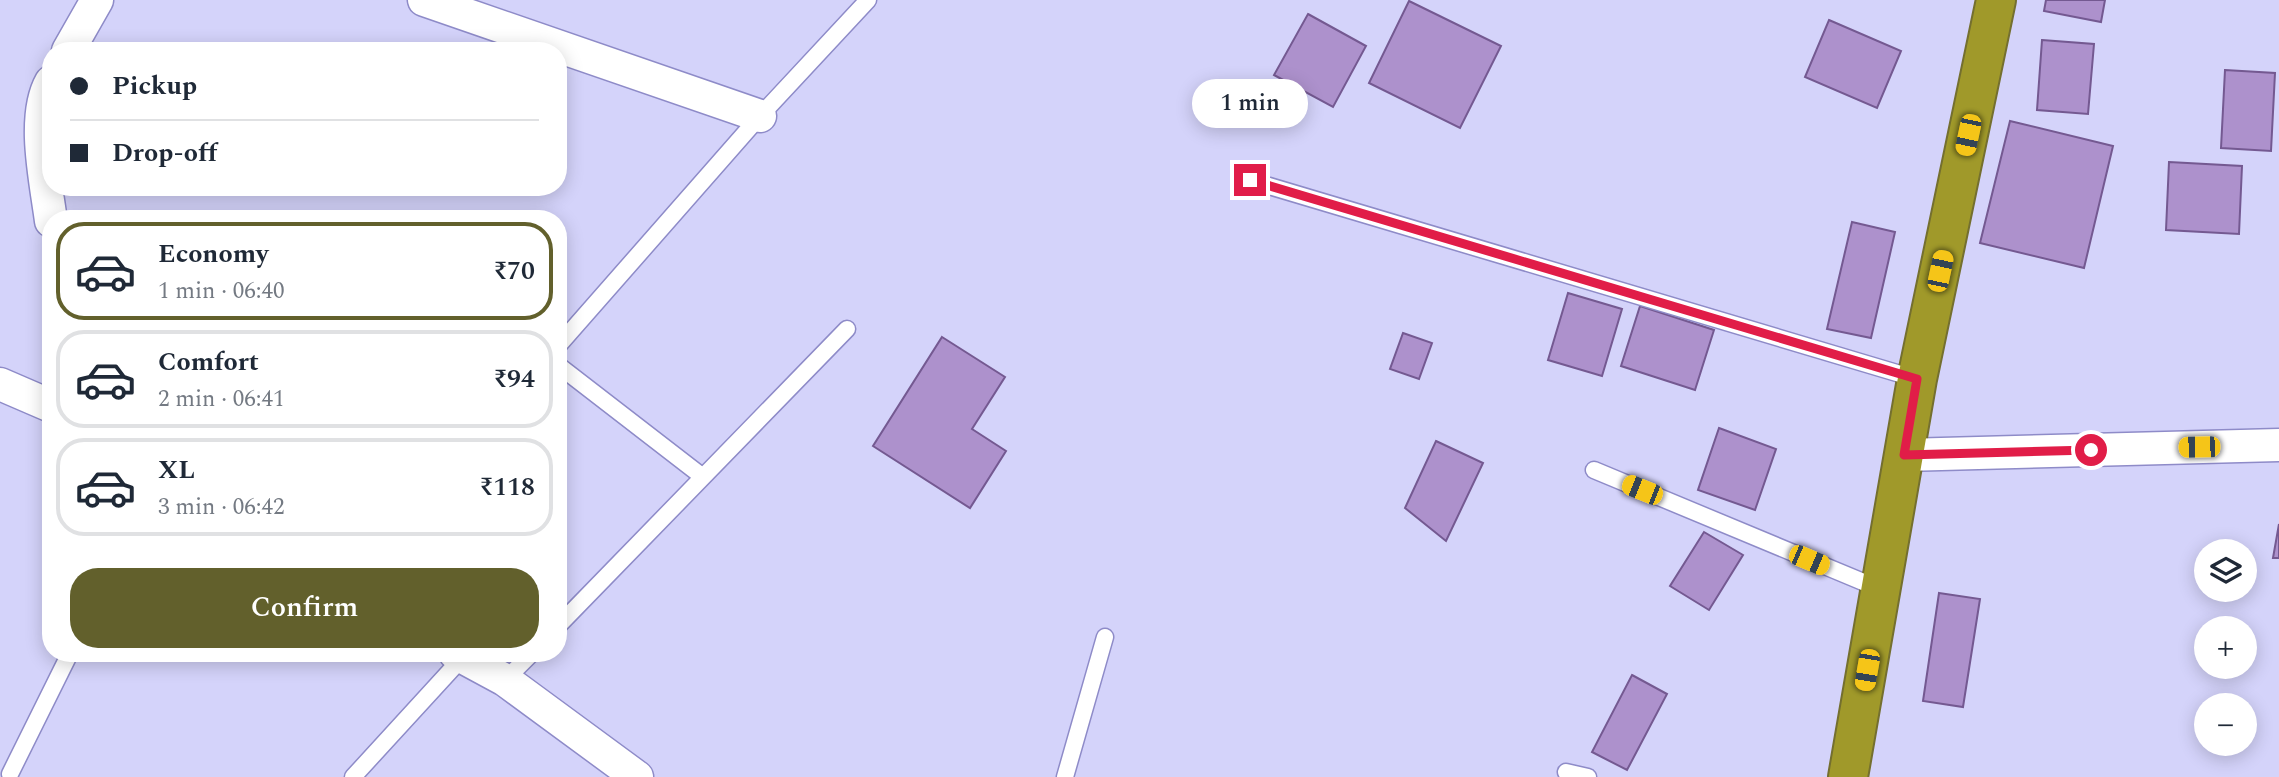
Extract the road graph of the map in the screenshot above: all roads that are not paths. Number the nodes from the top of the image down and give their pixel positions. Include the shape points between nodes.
1 (97, 0) edge
2 (424, 0) edge
3 (868, 0) edge
4 (1996, 0) edge
5 (73, 42) edge
6 (546, 42) edge
7 (567, 49) edge
8 (760, 116) junction
9 (1250, 180) dead end
10 (847, 329) dead end
11 (567, 336) edge
12 (567, 372) edge
13 (1917, 379) junction
14 (0, 384) edge
15 (42, 402) edge
16 (2279, 445) edge
17 (1904, 455) junction
18 (1594, 470) dead end
19 (703, 477) junction
20 (1880, 589) junction
21 (567, 617) edge
22 (1105, 637) dead end
23 (66, 662) edge
24 (452, 662) edge
25 (471, 662) edge
26 (523, 662) edge
27 (505, 680) junction
28 (1566, 772) dead end
29 (10, 774) dead end
30 (353, 777) edge
31 (637, 777) edge
32 (1065, 777) edge
33 (1588, 777) edge
34 (1848, 777) edge

1 - 5 street
2 - 6 street
3 - 8 lane
4 - 13 highway
7 - 8 street
8 - 11 lane
9 - 13 lane
10 - 19 lane
12 - 19 lane
13 - 17 highway
14 - 15 street
16 - 17 street
17 - 20 highway
18 - 20 lane
19 - 21 lane
20 - 34 highway
22 - 32 lane
23 - 29 lane
24 - 30 lane
25 - 27 street
26 - 27 lane
27 - 31 street
28 - 33 lane

